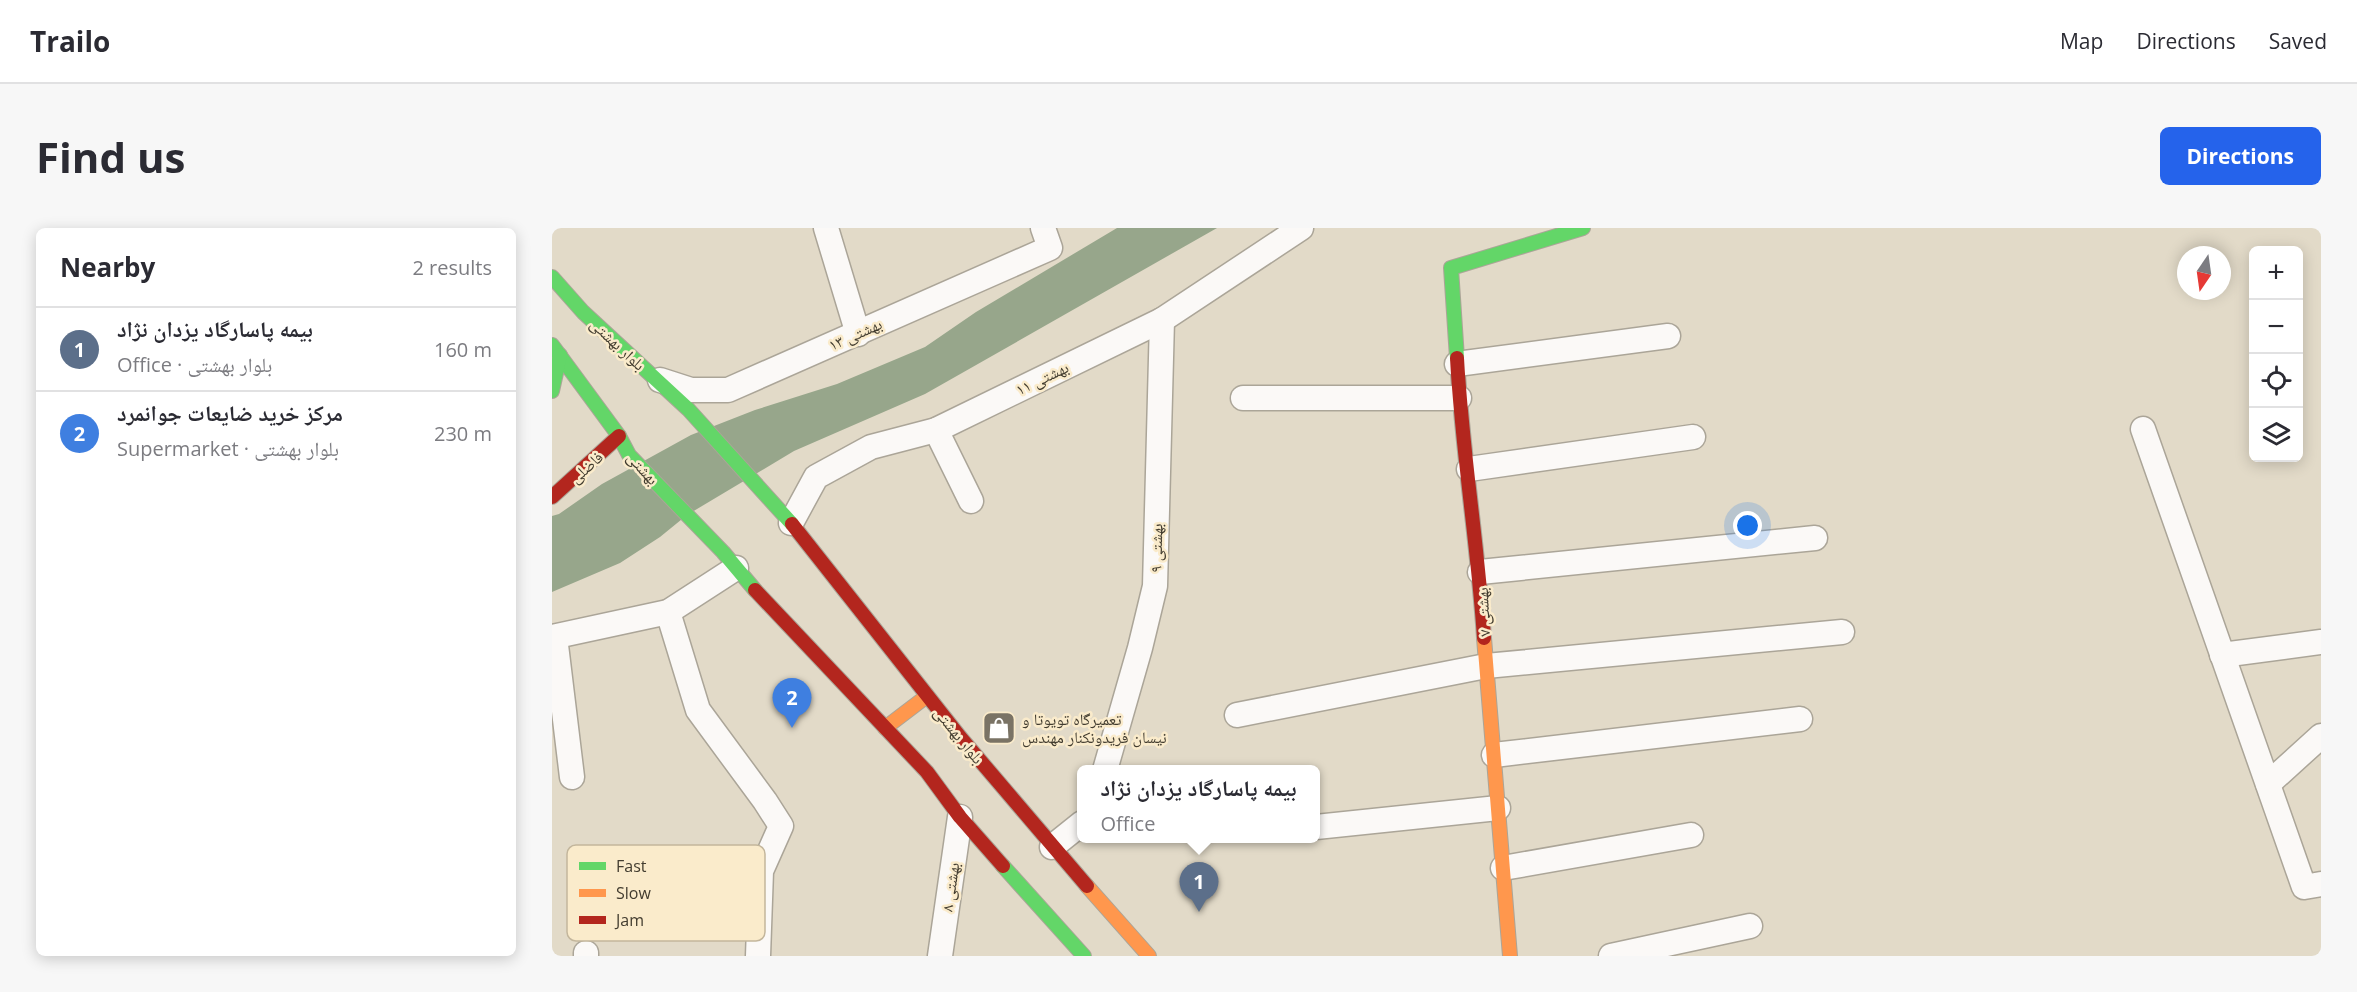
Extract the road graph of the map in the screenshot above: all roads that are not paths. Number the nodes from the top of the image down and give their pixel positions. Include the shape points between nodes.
1 (826, 228) edge
2 (1301, 228) edge
3 (1583, 228) edge
4 (1046, 238) edge
5 (552, 277) edge
6 (1162, 320) junction
7 (858, 334) junction
8 (1668, 336) dead end
9 (556, 350) edge
10 (1457, 363) junction
11 (655, 379) junction
12 (552, 391) edge
13 (1243, 398) dead end
14 (1459, 398) junction
15 (2143, 429) dead end
16 (936, 430) junction
17 (619, 436) junction
18 (1693, 437) dead end
19 (1469, 469) junction
20 (552, 497) edge
21 (971, 501) dead end
22 (784, 515) junction
23 (1815, 538) dead end
24 (729, 560) junction
25 (1480, 572) junction
26 (668, 612) junction
27 (1842, 632) dead end
28 (553, 637) edge
29 (2321, 642) edge
30 (2222, 655) junction
31 (1486, 666) junction
32 (927, 696) junction
33 (1237, 715) dead end
34 (1800, 719) dead end
35 (885, 728) junction
36 (2321, 736) edge
37 (1494, 755) junction
38 (1106, 765) edge
39 (572, 777) dead end
40 (2268, 784) junction
41 (1498, 808) junction
42 (960, 817) junction
43 (1077, 827) edge
44 (1320, 827) edge
45 (1691, 835) dead end
46 (1052, 847) junction
47 (765, 862) edge
48 (1503, 868) junction
49 (2321, 884) edge
50 (1750, 926) dead end
51 (759, 941) edge
52 (1062, 945) edge
53 (758, 956) edge
54 (940, 956) edge
55 (1084, 956) edge
56 (1149, 956) edge
57 (1510, 956) edge
58 (1611, 956) edge

1 - 7 street
2 - 6 street, بهشتی ۱۱
3 - 10 main road, بهشتی ۷ via 1451,268
4 - 7 street, بهشتی ۱۳
5 - 11 main road, بلوار بهشتی via 583,312
6 - 16 street, بهشتی ۱۱
6 - 38 street, بهشتی ۹ via 1155,586
7 - 11 street, بهشتی ۱۳ via 728,390 691,390
8 - 10 street
9 - 12 main road
9 - 17 main road, بهشتی
10 - 14 main road, بهشتی ۷
11 - 22 main road, بلوار بهشتی via 688,409
13 - 14 street
14 - 19 main road, بهشتی ۷
15 - 30 street
16 - 21 street
16 - 22 street, بهشتی ۱۱ via 871,447 816,477
17 - 20 main road, فاضلی
17 - 24 main road, بهشتی via 629,455
18 - 19 street
19 - 25 main road, بهشتی ۷
22 - 32 main road, بلوار بهشتی
23 - 25 street
24 - 26 street
24 - 35 main road
25 - 31 main road, بهشتی ۷
26 - 28 street
26 - 47 street via 698,710 781,826
27 - 31 street
28 - 39 street
29 - 30 street
30 - 40 street
31 - 33 street
31 - 37 main road, بهشتی ۷
32 - 35 main road
32 - 46 main road, بلوار بهشتی via 956,741
34 - 37 street
35 - 42 main road via 931,767
36 - 40 street
37 - 41 main road, بهشتی ۷
40 - 49 street via 2304,887
41 - 44 street
41 - 48 main road, بهشتی ۷
42 - 52 main road
42 - 54 street, بهشتی ۸
43 - 46 street
45 - 48 street
46 - 56 main road, بلوار بهشتی
48 - 57 main road, بهشتی ۷
50 - 58 street
51 - 53 street
52 - 55 main road

